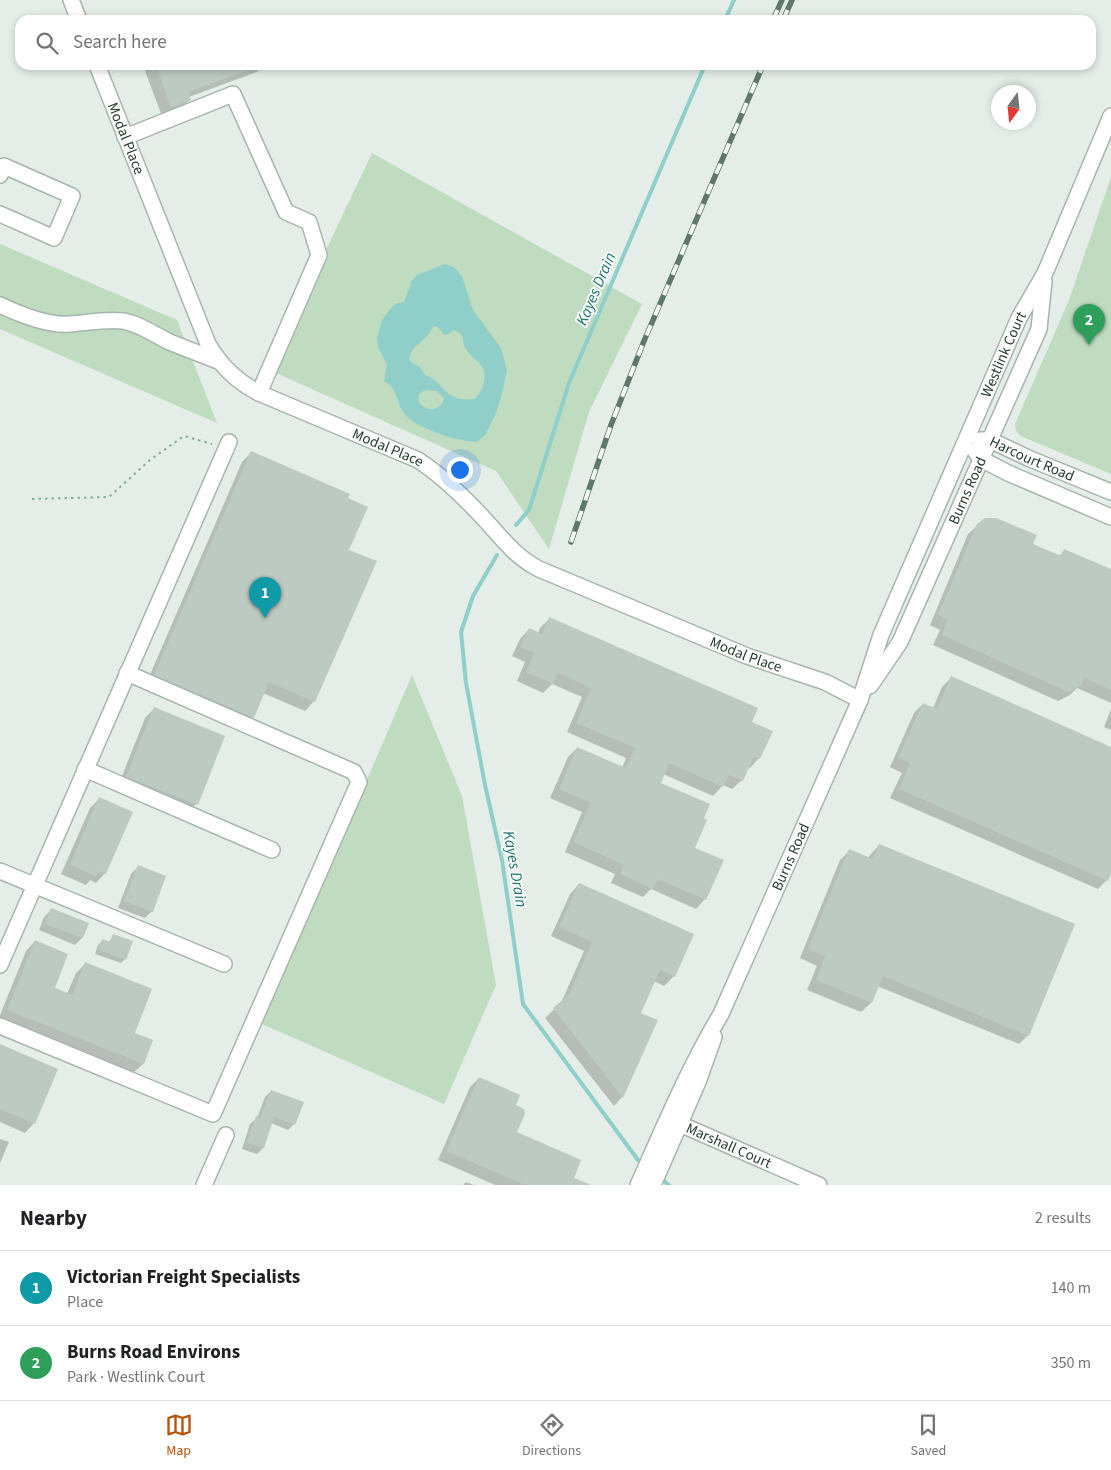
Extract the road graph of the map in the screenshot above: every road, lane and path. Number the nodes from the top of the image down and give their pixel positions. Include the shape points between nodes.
1 (71, 0) edge
2 (77, 15) edge
3 (99, 70) edge
4 (1111, 116) edge
5 (125, 137) junction
6 (0, 175) edge
7 (0, 214) edge
8 (1045, 273) junction
9 (0, 305) edge
10 (218, 361) junction
11 (259, 393) junction
12 (966, 440) junction
13 (990, 440) junction
14 (228, 446) joint
15 (981, 459) junction
16 (1111, 492) edge
17 (32, 499) dead end
18 (1111, 517) edge
19 (127, 673) junction
20 (860, 700) junction
21 (85, 769) junction
22 (272, 850) dead end
23 (0, 871) edge
24 (34, 886) junction
25 (224, 964) dead end
26 (0, 965) edge
27 (0, 1026) edge
28 (674, 1121) junction
29 (226, 1134) dead end
30 (204, 1185) edge
31 (638, 1185) edge
32 (653, 1185) edge
33 (819, 1185) edge

1 - 2 street
3 - 5 street, Modal Place
4 - 8 street, Westlink Court
5 - 10 street, Modal Place via 201,328
5 - 11 street via 233,94 286,212 309,222 319,255
6 - 7 street via 4,166 72,196 54,238
8 - 12 street, Westlink Court via 1019,318
8 - 13 street, Westlink Court via 1039,329
9 - 10 street via 68,325 123,321
10 - 11 street, Modal Place via 244,386
11 - 20 street, Modal Place via 418,460 441,476 529,564 747,656 825,682
12 - 13 street, Harcourt Road
12 - 15 street, Harcourt Road
12 - 20 street, Burns Road via 881,635
13 - 15 street, Burns Road
13 - 16 street, Harcourt Road
14 - 17 path via 184,436 150,460 109,497
14 - 19 street
15 - 18 street, Harcourt Road
15 - 20 street, Burns Road via 900,642
19 - 21 street
19 - 27 street via 354,772 359,782 213,1114
20 - 28 street, Burns Road via 721,1014 701,1048
21 - 22 street
21 - 24 street
23 - 24 street
24 - 25 street
24 - 26 street
28 - 31 street, Burns Road
28 - 32 street, Burns Road
28 - 33 street, Marshall Court
29 - 30 street

